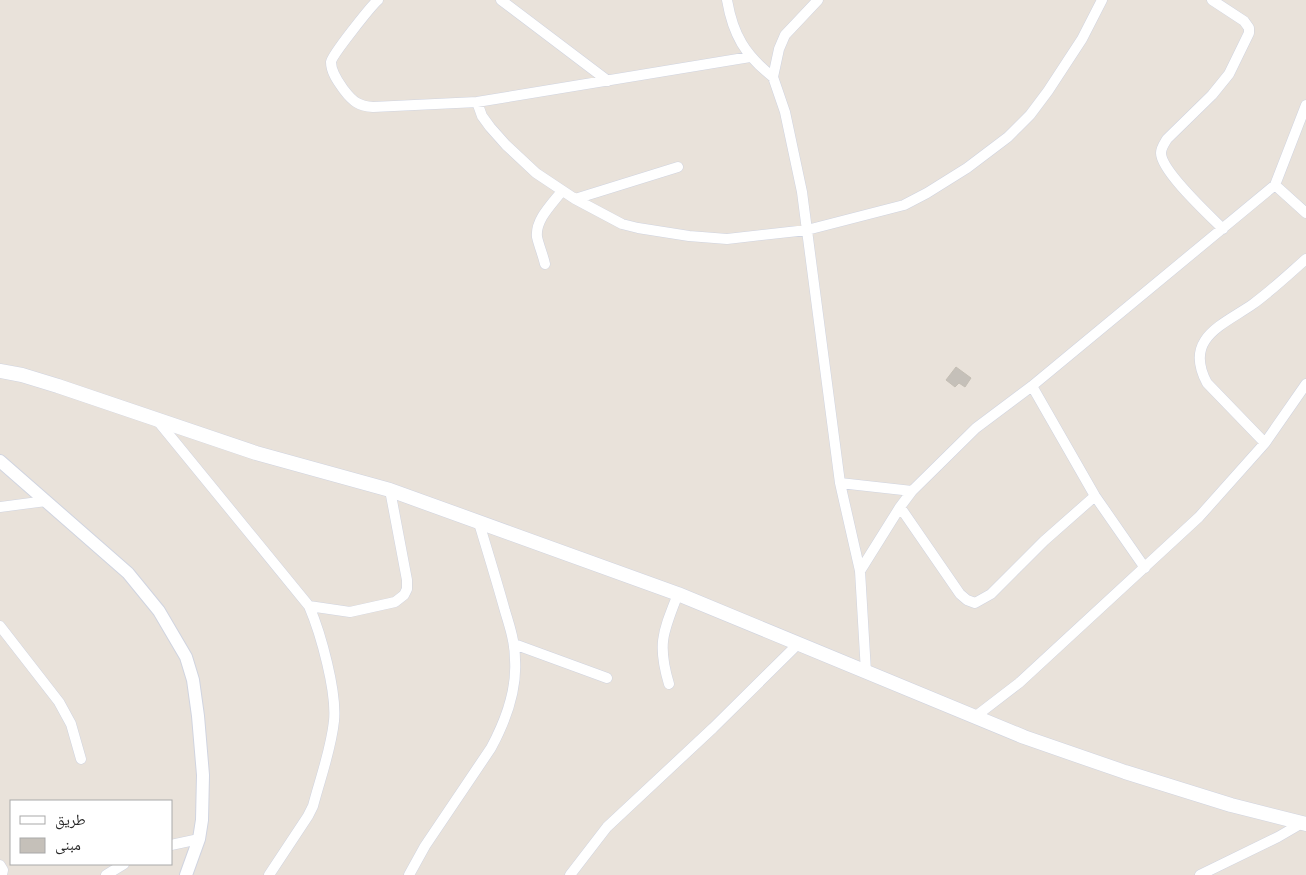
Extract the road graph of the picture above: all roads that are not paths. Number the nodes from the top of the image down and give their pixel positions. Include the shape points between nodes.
1 (378, 0) edge
2 (501, 0) edge
3 (726, 0) edge
4 (818, 0) edge
5 (1102, 0) edge
6 (1212, 0) edge
7 (750, 57) junction
8 (773, 77) junction
9 (608, 81) junction
10 (477, 102) junction
11 (1306, 105) edge
12 (678, 167) dead end
13 (1275, 186) junction
14 (562, 192) junction
15 (575, 200) junction
16 (1306, 213) edge
17 (1223, 229) junction
18 (807, 230) junction
19 (1306, 259) edge
20 (545, 264) dead end
21 (0, 372) edge
22 (1306, 384) edge
23 (1032, 386) junction
24 (157, 419) junction
25 (1265, 443) junction
26 (0, 461) edge
27 (840, 483) junction
28 (390, 490) junction
29 (912, 491) junction
30 (1095, 496) junction
31 (46, 501) junction
32 (0, 507) edge
33 (900, 507) junction
34 (479, 524) junction
35 (1145, 568) junction
36 (860, 571) junction
37 (678, 594) junction
38 (309, 606) junction
39 (0, 626) edge
40 (514, 644) junction
41 (798, 644) junction
42 (866, 672) junction
43 (607, 678) dead end
44 (669, 684) dead end
45 (976, 716) junction
46 (80, 759) dead end
47 (1304, 823) edge
48 (198, 839) junction
49 (172, 846) edge
50 (0, 865) edge
51 (122, 865) edge
52 (2, 875) edge
53 (106, 875) edge
54 (186, 875) edge
55 (269, 875) edge
56 (409, 875) edge
57 (570, 875) edge
58 (1200, 875) edge

1 - 10 street via 331,62 334,74 352,100 373,107
2 - 9 street
3 - 7 street via 735,32
4 - 8 street via 786,35 779,49
5 - 18 street via 1082,39 1048,91 1008,137 967,168 904,205
6 - 17 street via 1244,21 1250,28 1249,33 1229,74 1167,139 1160,152 1164,166
7 - 8 street
7 - 9 street
8 - 18 street via 786,112
9 - 10 street
10 - 14 street via 482,116 506,145 536,174
11 - 13 street
12 - 15 street
13 - 16 street
13 - 17 street
14 - 15 street
14 - 20 street via 538,226 537,236
15 - 18 street via 622,224 689,236 727,239
17 - 23 street
18 - 27 street
19 - 25 street via 1253,304 1214,329 1200,352 1201,373 1206,383
21 - 24 main road via 45,382
22 - 25 street
23 - 29 street via 976,428
23 - 30 street
24 - 28 main road via 256,453
24 - 38 street
25 - 35 street via 1199,517
26 - 31 street
27 - 29 street
27 - 36 street
28 - 34 main road
28 - 38 street via 406,580 404,594 395,602 355,612
29 - 33 street
30 - 33 street via 991,594 975,603 960,594
30 - 35 street
31 - 32 street
31 - 48 street via 134,579 159,611 186,657 202,753 202,820
33 - 36 street
34 - 37 main road
34 - 40 street
35 - 45 street via 1020,683
36 - 42 street
37 - 41 main road
37 - 44 street via 662,641 663,664
38 - 55 street via 334,691 334,722 313,806
39 - 46 street via 62,707 71,724
40 - 43 street
40 - 56 street via 515,678 498,734
41 - 42 main road
41 - 57 street via 607,827
42 - 45 main road
45 - 47 main road via 1024,737 1125,772 1231,805
47 - 58 street
48 - 49 street
48 - 54 street
50 - 52 street
51 - 53 street

